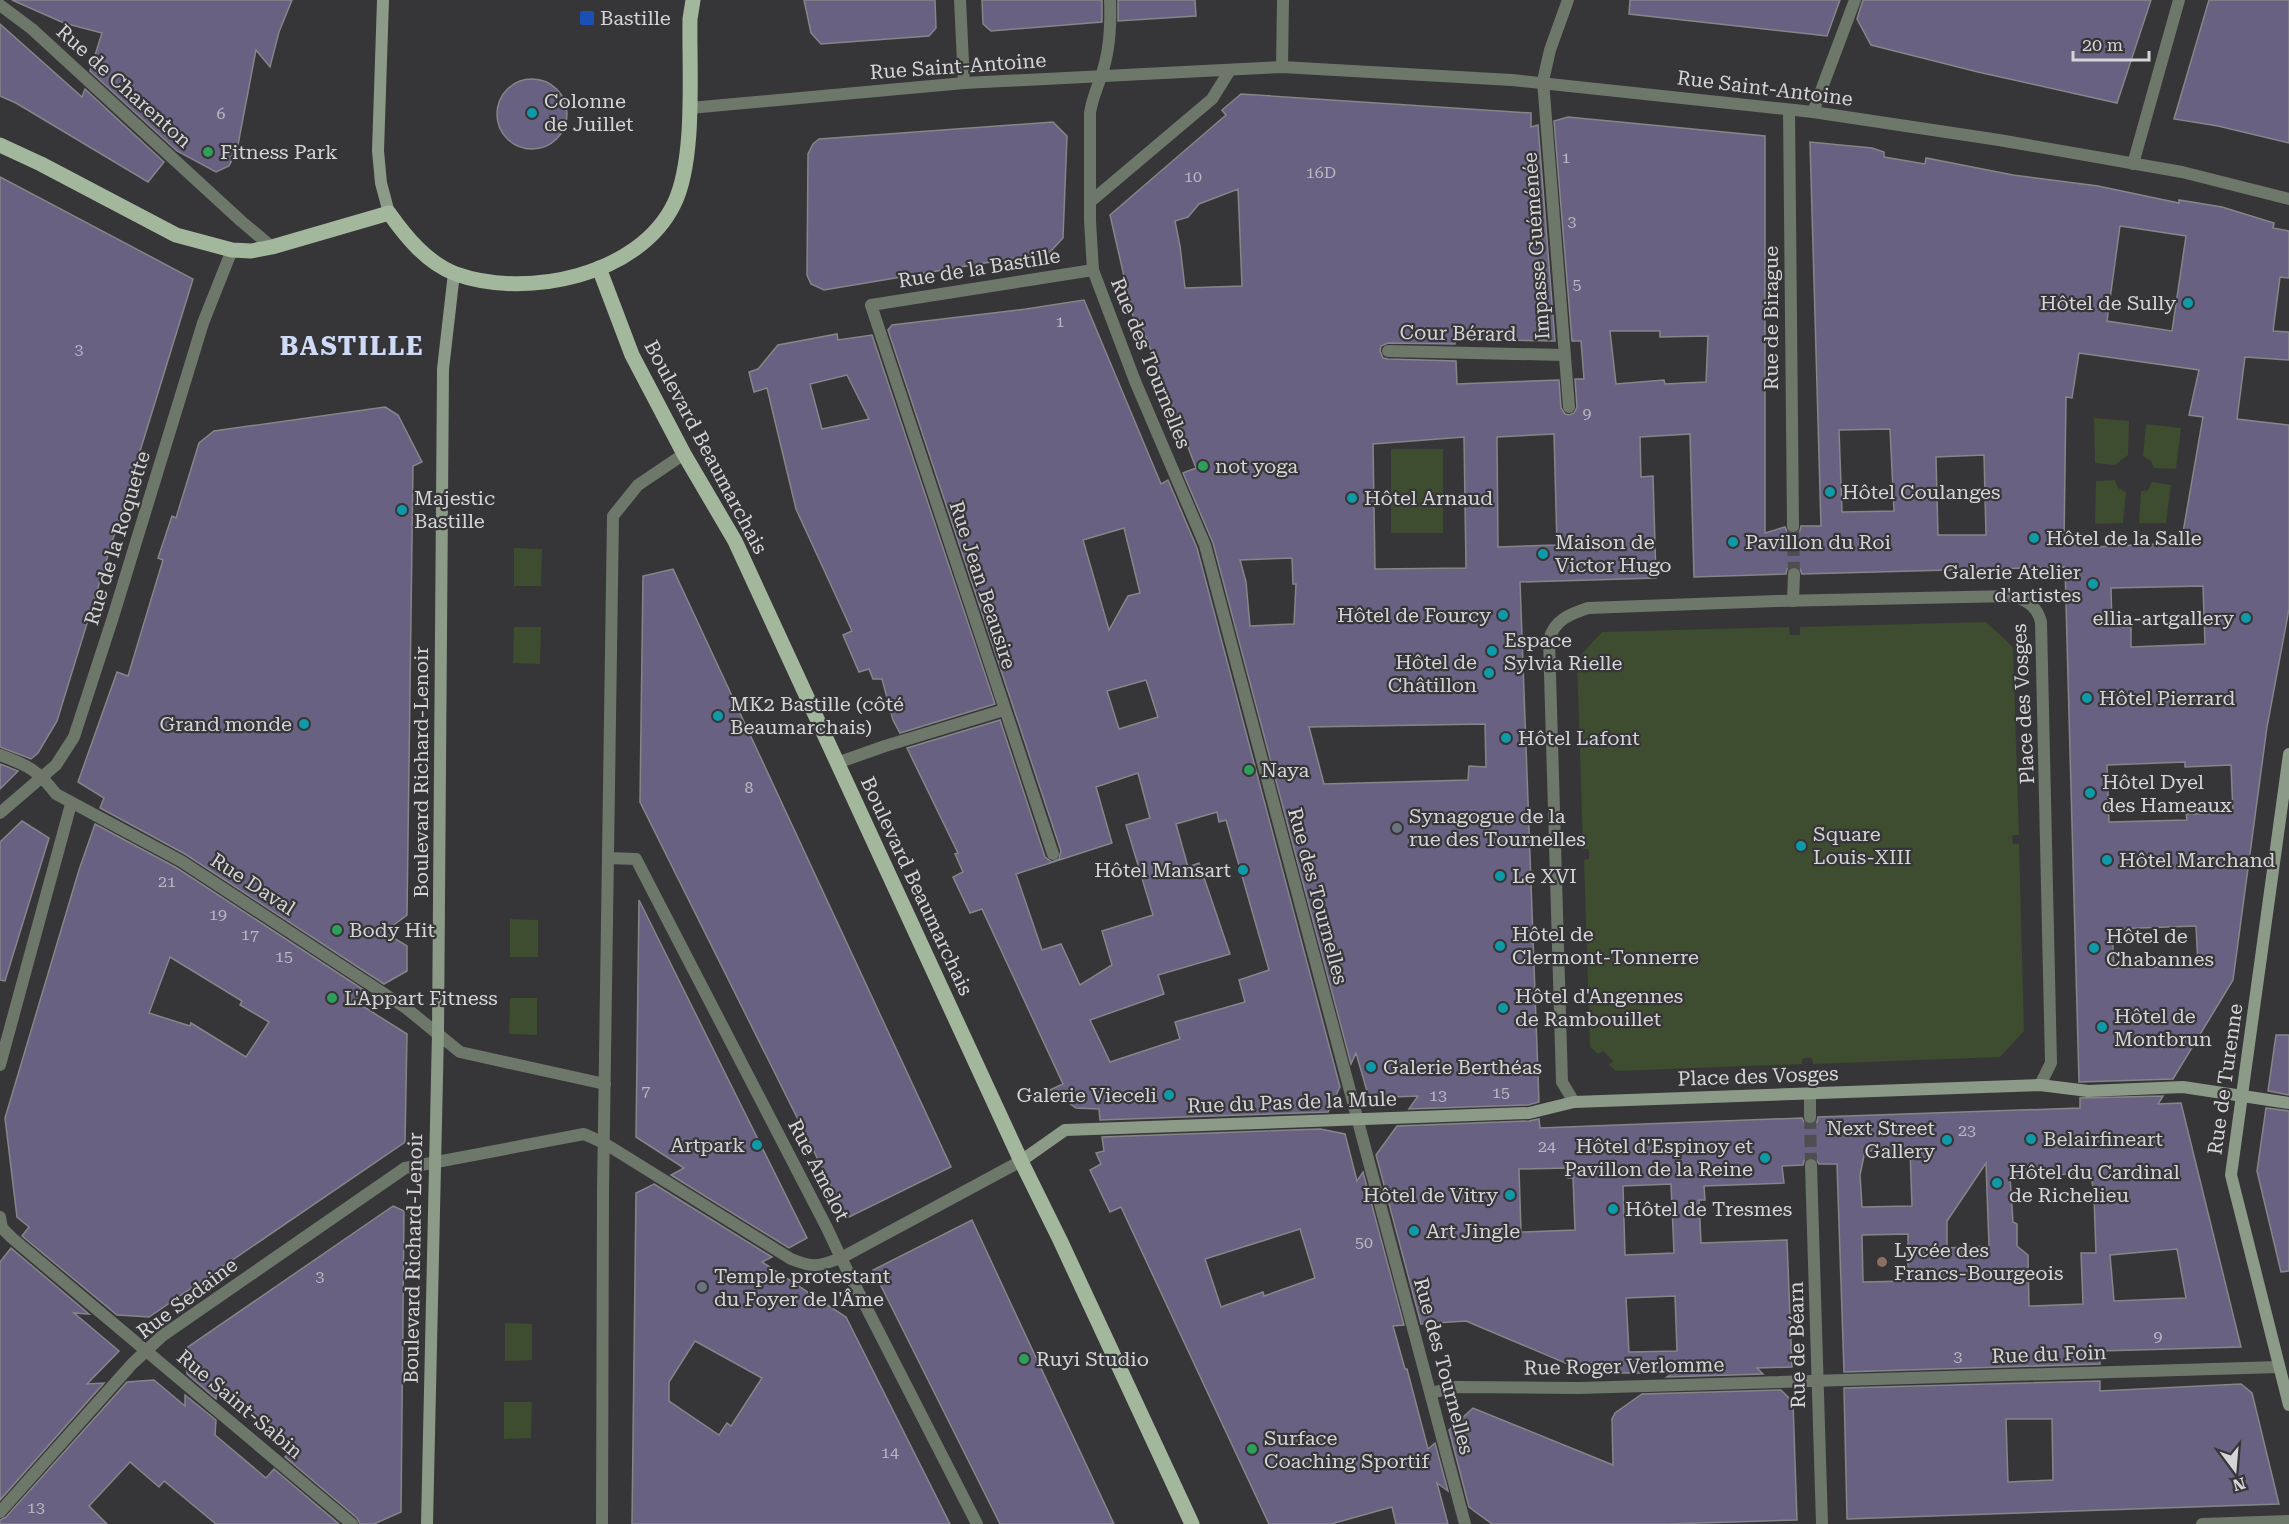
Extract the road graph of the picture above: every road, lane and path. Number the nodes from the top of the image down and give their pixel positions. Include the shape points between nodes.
1 (383, 0) edge
2 (693, 0) edge
3 (960, 0) edge
4 (1110, 0) edge
5 (1283, 0) edge
6 (1568, 0) edge
7 (1855, 0) edge
8 (2179, 0) edge
9 (0, 5) edge
10 (1282, 67) junction
11 (1230, 70) junction
12 (1101, 77) junction
13 (1543, 81) junction
14 (964, 83) junction
15 (690, 108) junction
16 (1789, 110) junction
17 (1813, 112) junction
18 (0, 145) edge
19 (2133, 164) junction
20 (2289, 199) edge
21 (1089, 202) junction
22 (389, 213) junction
23 (272, 247) junction
24 (232, 250) junction
25 (599, 268) junction
26 (1093, 270) junction
27 (454, 273) junction
28 (871, 305) joint
29 (1388, 351) dead end
30 (1564, 356) junction
31 (1569, 407) dead end
32 (684, 454) junction
33 (1792, 526) tunnel mouth
34 (1794, 574) tunnel mouth
35 (1793, 601) junction
36 (1004, 710) junction
37 (2289, 754) edge
38 (0, 755) edge
39 (837, 763) junction
40 (43, 777) junction
41 (71, 804) junction
42 (0, 813) edge
43 (1053, 854) dead end
44 (608, 858) junction
45 (438, 1033) junction
46 (0, 1065) edge
47 (605, 1084) junction
48 (2040, 1084) junction
49 (1810, 1094) junction
50 (2243, 1096) junction
51 (1574, 1102) junction
52 (2289, 1103) edge
53 (1358, 1118) junction
54 (1810, 1118) tunnel mouth
55 (604, 1143) junction
56 (1021, 1161) junction
57 (435, 1162) junction
58 (1811, 1165) tunnel mouth
59 (0, 1217) edge
60 (841, 1258) junction
61 (147, 1352) junction
62 (2279, 1367) junction
63 (1819, 1381) junction
64 (1431, 1393) junction
65 (2289, 1405) edge
66 (0, 1512) edge
67 (2289, 1521) edge
68 (352, 1524) edge
69 (427, 1524) edge
70 (602, 1524) edge
71 (977, 1524) edge
72 (1192, 1524) edge
73 (1465, 1524) edge
74 (1822, 1524) edge
75 (2202, 1524) edge

1 - 22 street via 378,151
2 - 15 main road
3 - 14 street
4 - 12 street, Rue des Tournelles via 1108,52
5 - 10 street
6 - 13 street, Impasse Guéménée
7 - 17 street
8 - 19 street
9 - 23 street, Rue de Charenton via 32,29
10 - 11 street, Rue Saint-Antoine
10 - 13 street, Rue Saint-Antoine
11 - 12 street, Rue Saint-Antoine
11 - 21 street via 1212,99
12 - 14 street, Rue Saint-Antoine
12 - 21 street, Rue des Tournelles via 1092,95 1090,113
13 - 16 street, Rue Saint-Antoine
13 - 30 street, Impasse Guéménée
14 - 15 street, Rue Saint-Antoine
15 - 25 main road via 684,175 673,206 651,235 621,258
16 - 17 street, Rue Saint-Antoine
16 - 33 street, Rue de Birague
17 - 19 street, Rue Saint-Antoine
18 - 24 main road via 176,235
19 - 20 street, Rue Saint-Antoine
21 - 26 street, Rue des Tournelles
22 - 23 main road
22 - 27 main road via 407,239
23 - 24 main road
24 - 40 street, Rue de la Roquette via 203,323 80,723 67,750
25 - 27 main road via 553,281 530,282 492,282
25 - 32 main road, Boulevard Beaumarchais via 632,355
26 - 28 street, Rue de la Bastille
26 - 53 street, Rue des Tournelles via 1205,545
27 - 45 street, Boulevard Richard-Lenoir via 443,369
28 - 36 street, Rue Jean Beausire
29 - 30 street, Cour Bérard
30 - 31 street, Impasse Guéménée
32 - 39 main road, Boulevard Beaumarchais via 735,541
32 - 44 street via 638,485 613,516
34 - 35 street
35 - 48 street, Place des Vosges via 2012,596 2028,602 2039,614 2051,1063
35 - 51 street, Place des Vosges via 1588,608 1559,621 1551,633 1562,1082
36 - 39 street
36 - 43 street, Rue Jean Beausire
37 - 50 street, Rue de Turenne
38 - 40 street, Rue Daval via 30,766
39 - 56 main road, Boulevard Beaumarchais
40 - 41 street, Rue Daval via 56,794
40 - 42 street, Rue de la Roquette
41 - 45 street, Rue Daval via 181,861
41 - 46 street
44 - 47 street
44 - 60 street, Rue Amelot via 636,859
45 - 47 street, Rue Daval via 460,1052
45 - 57 street, Boulevard Richard-Lenoir
47 - 55 street
48 - 49 street, Place des Vosges
48 - 50 street via 2088,1091 2183,1087
49 - 51 street, Place des Vosges
49 - 54 street
50 - 52 street
50 - 62 street, Rue de Turenne via 2231,1175
51 - 53 street, Rue du Pas de la Mule via 1529,1113
53 - 56 street, Rue du Pas de la Mule via 1065,1130
53 - 64 street, Rue des Tournelles
55 - 57 street, Rue Sedaine via 584,1134
55 - 60 street, Rue Sedaine via 791,1259 810,1266
55 - 70 street
56 - 60 street, Rue Sedaine
56 - 72 main road, Boulevard Beaumarchais
57 - 61 street, Rue Sedaine via 405,1168 162,1336
57 - 69 street, Boulevard Richard-Lenoir
58 - 63 street, Rue de Béarn
59 - 61 street, Rue Saint-Sabin via 2,1228 12,1238
60 - 71 street, Rue Amelot
61 - 66 street, Rue Sedaine
61 - 68 street, Rue Saint-Sabin
62 - 63 street, Rue du Foin
62 - 65 street, Rue de Turenne
63 - 64 street, Rue Roger Verlomme via 1579,1388 1455,1387
63 - 74 street, Rue de Béarn
64 - 73 street, Rue des Tournelles
67 - 75 street

